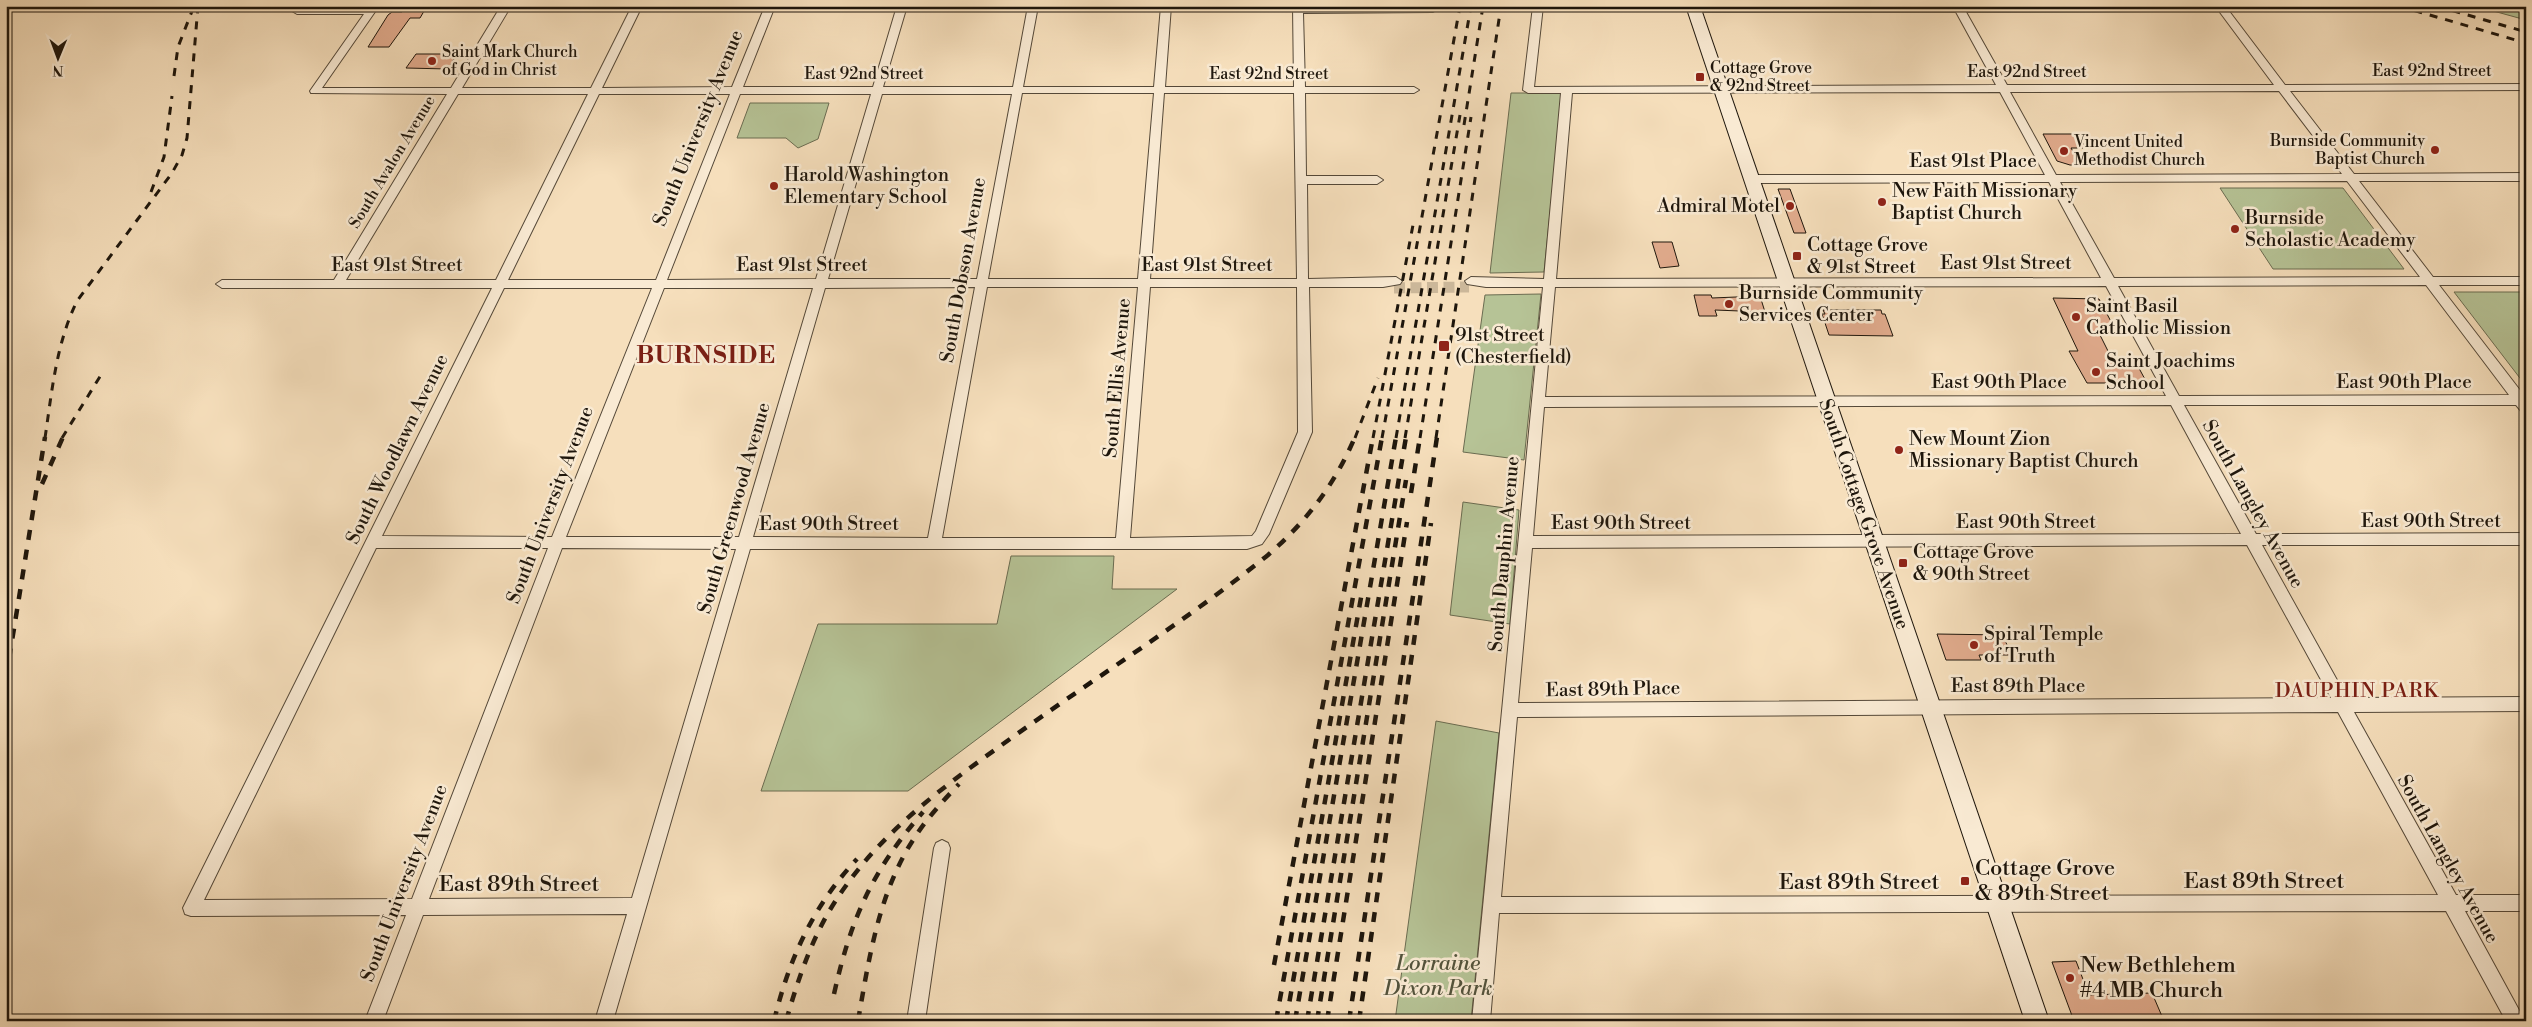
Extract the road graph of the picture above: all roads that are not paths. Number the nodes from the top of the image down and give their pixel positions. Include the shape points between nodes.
1 (506, 6) edge
2 (637, 6) edge
3 (770, 6) edge
4 (902, 6) edge
5 (1033, 6) edge
6 (1166, 6) edge
7 (1538, 6) edge
8 (1958, 7) edge
9 (2220, 7) edge
10 (1298, 8) edge
11 (1693, 8) edge
12 (2345, 8) dead end
13 (372, 9) edge
14 (1433, 10) dead end
15 (297, 11) dead end
16 (2526, 87) edge
17 (2282, 88) junction
18 (2003, 89) junction
19 (315, 90) joint
20 (455, 90) junction
21 (595, 90) junction
22 (736, 90) junction
23 (878, 90) junction
24 (1018, 90) junction
25 (1159, 90) junction
26 (1299, 90) junction
27 (1414, 90) dead end
28 (1567, 90) junction
29 (1721, 90) junction
30 (2526, 177) edge
31 (2052, 178) junction
32 (2350, 178) junction
33 (1750, 179) junction
34 (1301, 180) junction
35 (1377, 180) dead end
36 (2109, 281) junction
37 (2429, 281) junction
38 (2526, 281) edge
39 (1786, 282) junction
40 (499, 283) junction
41 (660, 283) junction
42 (821, 283) junction
43 (982, 283) junction
44 (1144, 283) junction
45 (1302, 283) junction
46 (1549, 283) junction
47 (222, 284) dead end
48 (338, 284) junction
49 (1391, 284) tunnel mouth
50 (1470, 284) tunnel mouth
51 (1826, 401) junction
52 (1538, 402) junction
53 (2175, 402) junction
54 (2523, 404) edge
55 (2526, 539) edge
56 (2251, 540) junction
57 (1874, 541) junction
58 (372, 542) junction
59 (934, 542) junction
60 (1526, 542) junction
61 (557, 543) junction
62 (745, 543) junction
63 (1123, 544) junction
64 (2526, 704) edge
65 (2342, 705) junction
66 (1930, 706) junction
67 (1510, 710) junction
68 (942, 848) dead end
69 (2451, 903) junction
70 (2526, 903) edge
71 (1997, 904) junction
72 (1492, 905) junction
73 (638, 906) junction
74 (417, 907) junction
75 (190, 908) joint
76 (374, 1021) edge
77 (604, 1021) edge
78 (916, 1021) edge
79 (1481, 1021) edge
80 (2037, 1021) edge
81 (2516, 1021) edge

1 - 20 street, South Avalon Avenue
2 - 21 street, South Woodlawn Avenue
3 - 22 street, South University Avenue
4 - 23 street, South Greenwood Avenue
5 - 24 street, South Dobson Avenue
6 - 25 street, South Ellis Avenue
7 - 28 street, East 92nd Street via 1528,90
8 - 9 street
8 - 11 street
8 - 18 street, South Langley Avenue
9 - 12 street
9 - 17 street
10 - 14 street
10 - 26 street
11 - 29 main road, South Cottage Grove Avenue
13 - 15 street
13 - 19 street
16 - 17 street, East 92nd Street
17 - 18 street, East 92nd Street
17 - 32 street
18 - 29 street, East 92nd Street
18 - 31 street, South Langley Avenue
19 - 20 street, East 92nd Street
20 - 21 street, East 92nd Street
20 - 48 street, South Avalon Avenue
21 - 22 street, East 92nd Street
21 - 40 street, South Woodlawn Avenue
22 - 23 street, East 92nd Street
22 - 41 street, South University Avenue
23 - 24 street, East 92nd Street
23 - 42 street, South Greenwood Avenue
24 - 25 street, East 92nd Street
24 - 43 street, South Dobson Avenue
25 - 26 street, East 92nd Street
25 - 44 street, South Ellis Avenue
26 - 27 street, East 92nd Street
26 - 34 street
28 - 29 street, East 92nd Street
28 - 46 street, South Dauphin Avenue
29 - 33 main road, South Cottage Grove Avenue
30 - 32 street, East 91st Place
31 - 32 street, East 91st Place
31 - 33 street, East 91st Place
31 - 36 street, South Langley Avenue
32 - 37 street
33 - 39 main road, South Cottage Grove Avenue
34 - 35 street
34 - 45 street
36 - 37 street, East 91st Street
36 - 39 street, East 91st Street
36 - 53 street, South Langley Avenue
37 - 38 street, East 91st Street
37 - 54 street
39 - 46 street, East 91st Street
39 - 51 main road, South Cottage Grove Avenue
40 - 41 street, East 91st Street
40 - 48 street, East 91st Street
40 - 58 street, South Woodlawn Avenue
41 - 42 street, East 91st Street
41 - 61 street, South University Avenue
42 - 43 street, East 91st Street
42 - 62 street, South Greenwood Avenue
43 - 44 street, East 91st Street
43 - 59 street, South Dobson Avenue
44 - 45 street, East 91st Street
44 - 63 street, South Ellis Avenue
45 - 49 street, East 91st Street
45 - 63 street, East 90th Street via 1305,432 1262,534 1257,540 1247,543
46 - 50 street, East 91st Street
46 - 52 street, South Dauphin Avenue
47 - 48 street, East 91st Street
51 - 52 street, East 90th Place
51 - 53 street, East 90th Place
51 - 57 main road, South Cottage Grove Avenue
52 - 60 street, South Dauphin Avenue
53 - 54 street, East 90th Place
53 - 56 street, South Langley Avenue
55 - 56 street, East 90th Street
56 - 57 street, East 90th Street
56 - 65 street, South Langley Avenue
57 - 60 street, East 90th Street
57 - 66 main road, South Cottage Grove Avenue
58 - 61 street, East 90th Street
58 - 75 street, South Woodlawn Avenue
59 - 62 street, East 90th Street
59 - 63 street, East 90th Street
60 - 67 street, South Dauphin Avenue
61 - 62 street, East 90th Street
61 - 74 street, South University Avenue
62 - 73 street, South Greenwood Avenue
64 - 65 street, East 89th Place
65 - 66 street, East 89th Place
65 - 69 street, South Langley Avenue
66 - 67 street, East 89th Place
66 - 71 main road, South Cottage Grove Avenue
67 - 72 street, South Dauphin Avenue
68 - 78 street
69 - 70 street, East 89th Street
69 - 71 street, East 89th Street
69 - 81 street, South Langley Avenue
71 - 72 street, East 89th Street
71 - 80 main road, South Cottage Grove Avenue
72 - 79 street, South Dauphin Avenue
73 - 74 street, East 89th Street
73 - 77 street, South Greenwood Avenue
74 - 75 street, East 89th Street
74 - 76 street, South University Avenue

